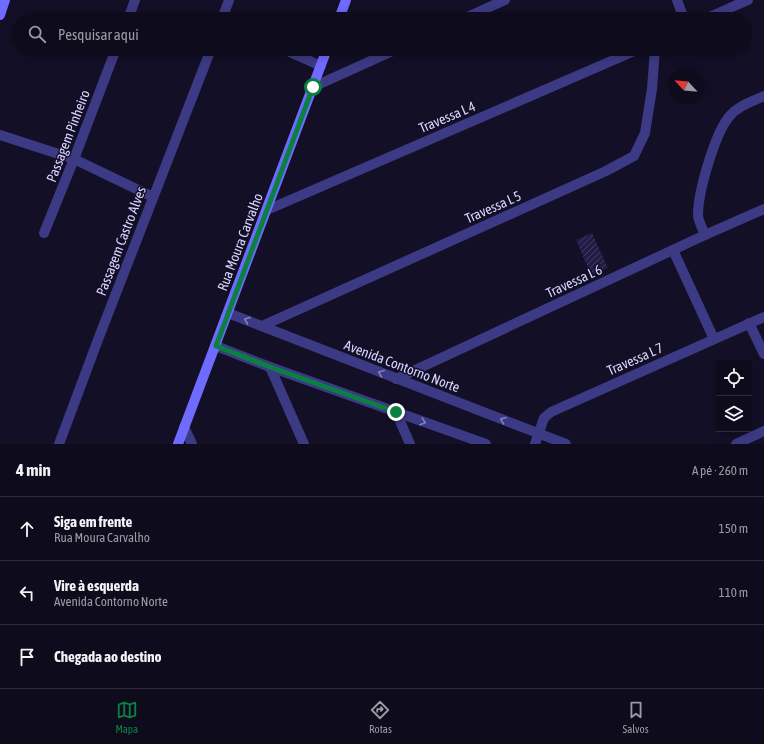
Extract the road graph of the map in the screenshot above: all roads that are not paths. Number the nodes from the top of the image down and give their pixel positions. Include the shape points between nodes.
1 (5, 0) edge
2 (135, 0) edge
3 (229, 0) edge
4 (346, 0) edge
5 (505, 0) edge
6 (676, 0) edge
7 (748, 0) edge
8 (131, 12) edge
9 (225, 12) edge
10 (342, 12) edge
11 (478, 12) edge
12 (681, 12) edge
13 (721, 12) edge
14 (0, 15) edge
15 (113, 56) edge
16 (208, 56) edge
17 (299, 56) edge
18 (325, 56) edge
19 (382, 56) edge
20 (623, 56) edge
21 (654, 56) edge
22 (321, 66) junction
23 (313, 87) junction
24 (764, 96) edge
25 (0, 134) edge
26 (74, 159) junction
27 (153, 197) junction
28 (764, 209) edge
29 (267, 210) junction
30 (44, 233) dead end
31 (705, 235) junction
32 (673, 250) junction
33 (228, 313) junction
34 (764, 317) edge
35 (749, 323) junction
36 (262, 326) junction
37 (714, 339) junction
38 (216, 346) junction
39 (764, 354) edge
40 (270, 367) junction
41 (396, 379) junction
42 (396, 412) junction
43 (184, 427) junction
44 (764, 432) edge
45 (539, 434) junction
46 (59, 444) edge
47 (178, 444) edge
48 (192, 444) edge
49 (304, 444) edge
50 (410, 444) edge
51 (486, 444) edge
52 (535, 444) edge
53 (566, 444) edge
54 (736, 444) edge

1 - 14 street
2 - 8 street
3 - 9 street
4 - 10 street
5 - 11 street
6 - 12 street
7 - 13 street
15 - 26 street, Passagem Pinheiro
16 - 27 street, Passagem Castro Alves
17 - 22 street
18 - 22 street, Rua Moura Carvalho
19 - 23 street
20 - 29 street, Travessa L 4
21 - 36 street, Travessa L 5 via 645,133 634,156 606,171
22 - 23 street, Rua Moura Carvalho
23 - 29 street, Rua Moura Carvalho
24 - 31 street via 740,106 728,118 718,136 700,192 698,217
25 - 26 street
26 - 27 street
26 - 30 street, Passagem Pinheiro
27 - 46 street, Passagem Castro Alves
28 - 31 street, Travessa L 6
29 - 33 street, Rua Moura Carvalho
31 - 32 street, Travessa L 6
32 - 37 street
32 - 41 street, Travessa L 6
36 -> 33 street, Avenida Contorno Norte
33 - 38 street, Rua Moura Carvalho
34 - 35 street, Travessa L 7
35 - 37 street, Travessa L 7
35 - 39 street
41 -> 36 street, Avenida Contorno Norte
37 - 45 street, Travessa L 7 via 551,412 544,418
38 - 40 street
38 - 43 street, Rua Moura Carvalho
40 - 42 street
40 - 49 street
45 -> 41 street, Avenida Contorno Norte
42 - 50 street
42 -> 51 street
43 - 47 street, Rua Moura Carvalho
43 - 48 street
44 - 54 street
45 - 52 street, Travessa L 7
45 - 53 street, Avenida Contorno Norte

